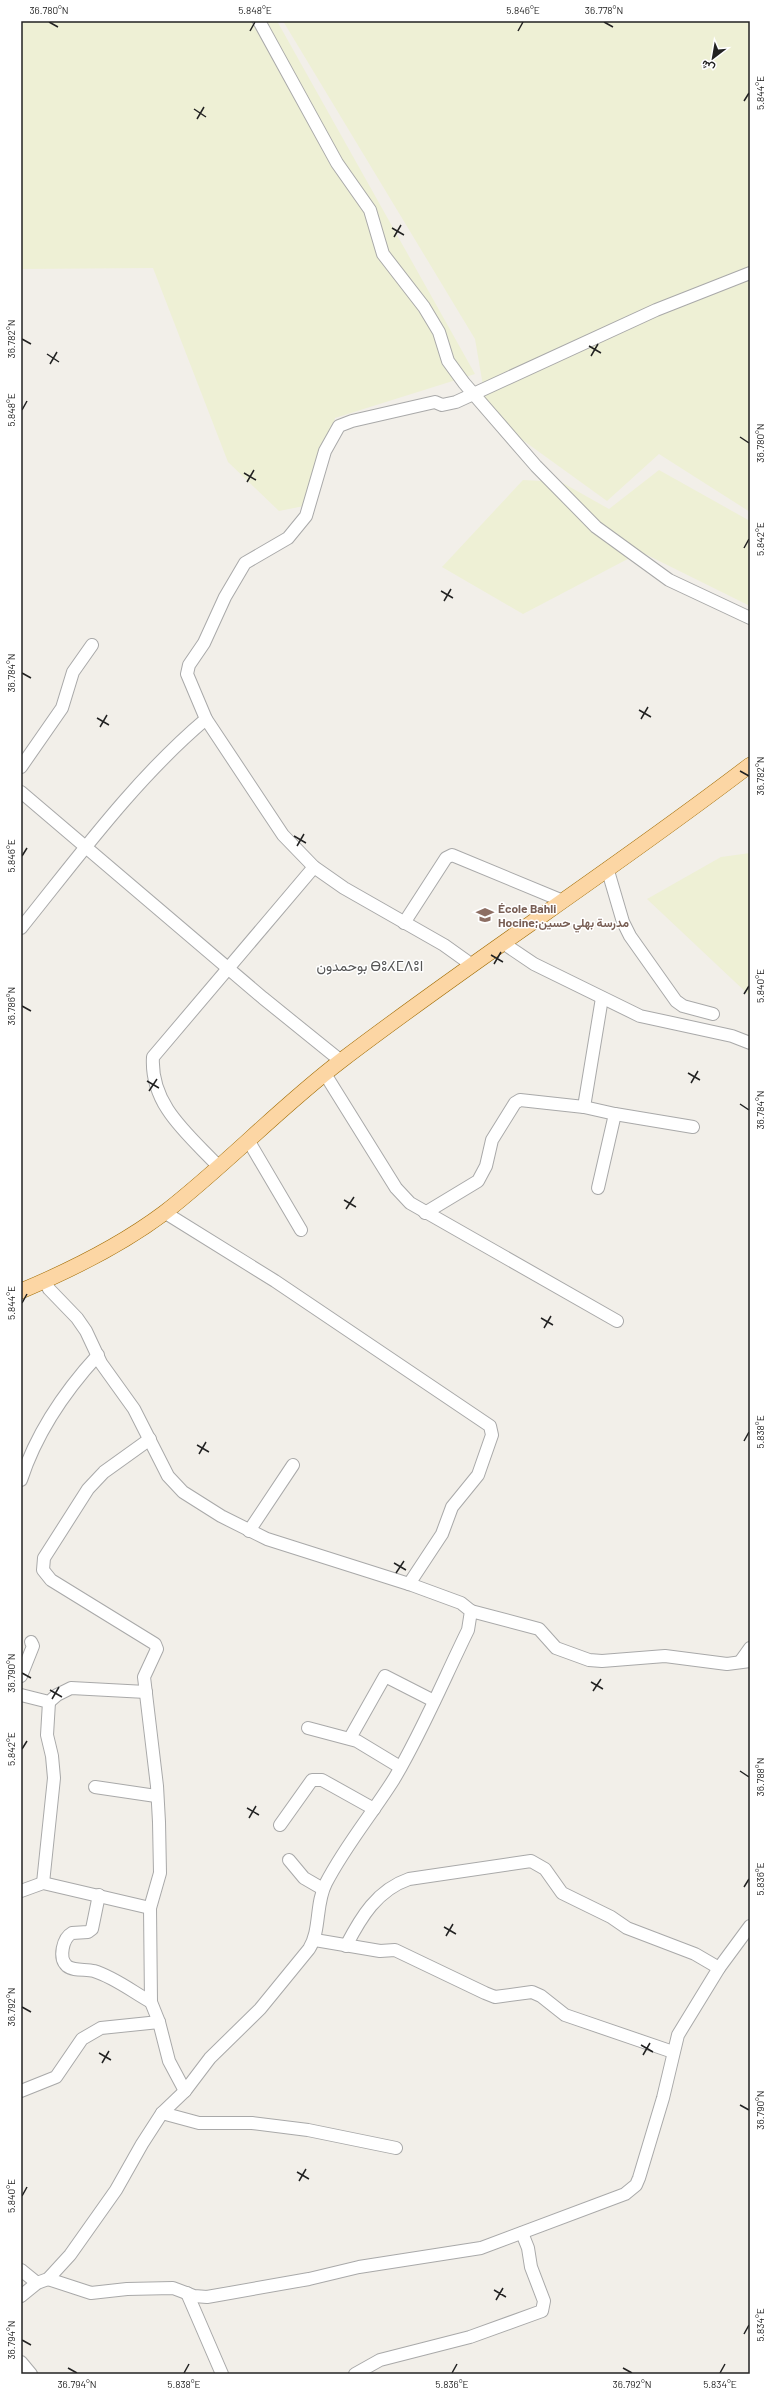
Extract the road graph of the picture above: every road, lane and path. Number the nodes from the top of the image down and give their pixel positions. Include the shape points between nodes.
1 (259, 21) edge
2 (750, 273) edge
3 (474, 394) junction
4 (750, 618) edge
5 (92, 644) dead end
6 (206, 719) junction
7 (750, 765) edge
8 (21, 768) edge
9 (21, 792) edge
10 (86, 847) junction
11 (314, 867) junction
12 (608, 871) junction
13 (563, 900) junction
14 (404, 923) junction
15 (21, 928) edge
16 (503, 943) junction
17 (472, 965) junction
18 (230, 969) junction
19 (602, 998) junction
20 (713, 1014) dead end
21 (750, 1043) edge
22 (341, 1061) junction
23 (325, 1074) junction
24 (584, 1107) junction
25 (615, 1114) junction
26 (694, 1127) dead end
27 (248, 1140) junction
28 (218, 1166) junction
29 (598, 1188) dead end
30 (164, 1212) junction
31 (425, 1212) junction
32 (301, 1230) dead end
33 (45, 1281) junction
34 (21, 1292) edge
35 (617, 1321) dead end
36 (98, 1355) junction
37 (150, 1439) junction
38 (293, 1465) dead end
39 (21, 1480) edge
40 (249, 1531) junction
41 (409, 1584) junction
42 (471, 1611) junction
43 (31, 1642) dead end
44 (750, 1648) edge
45 (745, 1662) edge
46 (21, 1676) edge
47 (146, 1692) junction
48 (21, 1695) edge
49 (434, 1700) junction
50 (49, 1702) junction
51 (308, 1728) dead end
52 (350, 1738) junction
53 (400, 1767) junction
54 (95, 1787) dead end
55 (156, 1796) junction
56 (374, 1809) junction
57 (280, 1825) dead end
58 (289, 1860) dead end
59 (43, 1883) junction
60 (323, 1889) junction
61 (21, 1891) edge
62 (99, 1895) junction
63 (150, 1908) junction
64 (750, 1926) edge
65 (315, 1940) junction
66 (346, 1946) junction
67 (719, 1968) junction
68 (151, 2002) junction
69 (159, 2022) junction
70 (672, 2052) junction
71 (21, 2091) edge
72 (184, 2091) junction
73 (162, 2113) junction
74 (396, 2148) dead end
75 (522, 2233) junction
76 (21, 2270) edge
77 (42, 2281) junction
78 (187, 2293) junction
79 (21, 2296) edge
80 (21, 2362) edge
81 (31, 2374) edge
82 (222, 2374) edge
83 (355, 2374) edge

1 - 3 street via 337,163 370,210 383,254 424,308 439,332 448,361
2 - 3 street via 656,310
3 - 4 street via 536,466 596,527 669,580
3 - 6 street via 448,405 435,402 339,426 325,451 306,516 288,538 245,564 225,597 204,643 189,665 187,674
5 - 8 street via 73,672 62,708
6 - 10 street via 150,772
6 - 11 street via 283,835
7 - 12 main road
9 - 10 street
10 - 15 street
10 - 18 street
11 - 14 street
11 - 18 street
12 - 13 main road
12 - 20 street via 623,922 630,936 676,1001 684,1006
13 - 14 street via 452,855 446,858
13 - 16 main road
14 - 17 street via 444,945
16 - 17 main road
16 - 19 street via 534,964
17 - 22 main road
18 - 22 street
18 - 28 street via 155,1054 153,1068 165,1108
19 - 21 street via 640,1016 732,1036
19 - 24 street
22 - 23 main road
23 - 27 main road
23 - 31 street via 396,1188 410,1203
24 - 25 street
24 - 31 street via 518,1101 492,1140 486,1166 478,1181
25 - 26 street
25 - 29 street
27 - 28 main road
27 - 32 street
28 - 30 main road
30 - 33 main road via 88,1261
30 - 41 street via 275,1281 490,1426 492,1435 478,1475 452,1507 442,1534
31 - 35 street
33 - 34 main road
33 - 36 street via 77,1318
36 - 37 street via 134,1408
36 - 39 street via 75,1380 50,1420 24,1469
37 - 40 street via 159,1462 174,1484 191,1498
37 - 47 street via 104,1472 88,1489 44,1558 43,1570 51,1580 155,1644 157,1649 144,1677
38 - 40 street
40 - 41 street via 295,1549
41 - 42 street via 461,1603
42 - 45 street via 539,1630 556,1648 589,1660 665,1656 727,1664
42 - 49 street via 468,1630
43 - 46 street via 33,1646
44 - 45 street
47 - 50 street via 71,1688
47 - 55 street
48 - 50 street
49 - 52 street via 385,1676
49 - 53 street
50 - 59 street via 47,1735 54,1778
51 - 52 street
52 - 53 street
53 - 56 street
54 - 55 street
55 - 63 street via 160,1873
56 - 57 street via 322,1780 312,1780
56 - 60 street via 341,1857
58 - 60 street via 304,1878
59 - 61 street
59 - 62 street
60 - 65 street
62 - 63 street
62 - 68 street via 92,1929 88,1932 72,1933 64,1940 64,1962 72,1968 99,1973
63 - 68 street
64 - 67 street
65 - 66 street
65 - 72 street via 275,1992 210,2058
66 - 67 street via 363,1915 395,1884 423,1876 531,1861 545,1869 562,1892 627,1928 683,1949
66 - 70 street via 380,1951 395,1950 495,1997 532,1992 565,2015
67 - 70 street via 685,2022
68 - 69 street
69 - 71 street via 101,2028 82,2038 56,2077
69 - 72 street via 169,2061
70 - 75 street via 663,2098 636,2185 625,2194
72 - 73 street
73 - 74 street via 199,2123 252,2123 308,2130
73 - 77 street via 116,2190 70,2255
75 - 78 street via 481,2248 359,2267 283,2284 207,2297
75 - 83 street via 544,2301 542,2310 470,2337 380,2360
76 - 77 street
77 - 78 street via 91,2294 127,2289 173,2288
77 - 79 street
78 - 82 street
80 - 81 street

